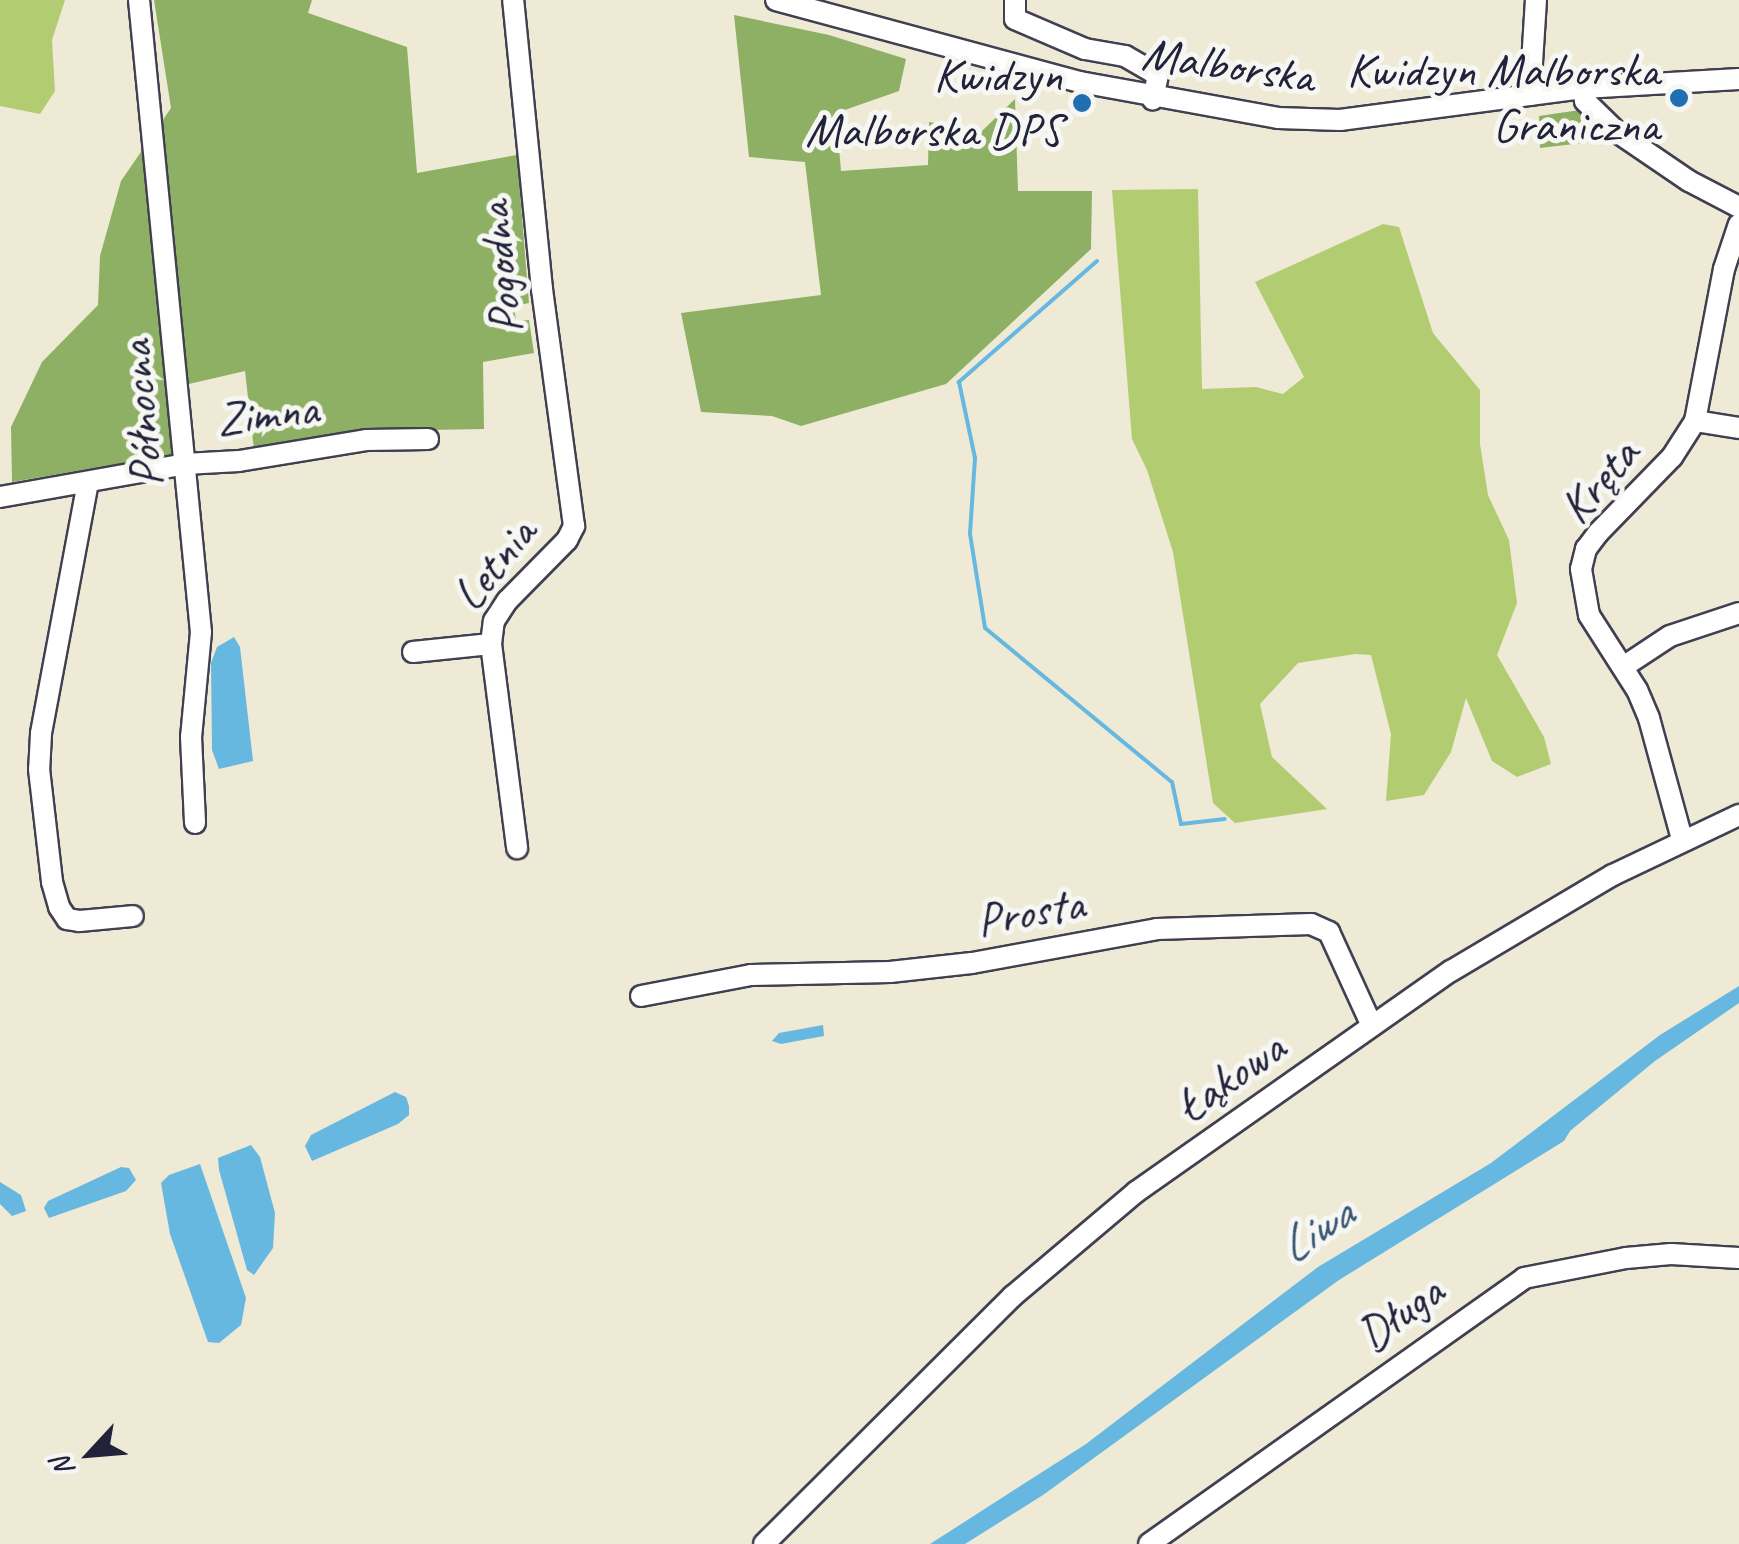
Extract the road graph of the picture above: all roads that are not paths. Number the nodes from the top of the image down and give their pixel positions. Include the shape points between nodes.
1 (140, 0) edge
2 (513, 0) edge
3 (776, 0) edge
4 (1015, 0) edge
5 (1536, 0) edge
6 (1739, 79) edge
7 (1583, 88) junction
8 (1530, 95) junction
9 (1153, 99) junction
10 (1739, 208) edge
11 (1739, 224) edge
12 (1695, 421) junction
13 (1739, 428) edge
14 (428, 439) dead end
15 (185, 464) junction
16 (88, 482) junction
17 (0, 497) edge
18 (574, 526) joint
19 (1739, 614) edge
20 (491, 644) junction
21 (412, 652) dead end
22 (1623, 666) junction
23 (1739, 815) edge
24 (195, 823) dead end
25 (1682, 839) junction
26 (517, 848) dead end
27 (133, 916) dead end
28 (641, 996) dead end
29 (1372, 1026) junction
30 (1739, 1258) edge
31 (764, 1544) edge
32 (1149, 1544) edge

1 - 15 street, Północna
2 - 18 street, Pogodna
3 - 9 street, Malborska
4 - 9 street via 1015,19 1085,49 1125,56 1158,75
5 - 8 street
6 - 7 street, Malborska
7 - 8 street, Malborska
7 - 10 street via 1585,101 1618,132
8 - 9 street, Malborska via 1340,120 1238,114
11 - 12 street, Kręta
12 - 13 street
12 - 22 street, Kręta via 1672,457 1586,548 1582,590 1589,615
14 - 15 street, Zimna via 367,440
15 - 16 street, Zimna
15 - 24 street, Północna via 201,632 191,737
16 - 17 street, Zimna
16 - 27 street, Północna via 39,769 59,907 79,922
18 - 20 street, Letnia via 507,601 494,621
19 - 22 street via 1670,636
20 - 21 street, Letnia
20 - 26 street
22 - 25 street, Kręta via 1649,718
23 - 25 street, Łąkowa
25 - 29 street, Łąkowa via 1451,971
28 - 29 street, Prosta via 751,974 941,968 1157,929 1311,924 1329,932
29 - 31 street, Łąkowa via 1072,1244
30 - 32 street, Długa via 1626,1258 1524,1278

